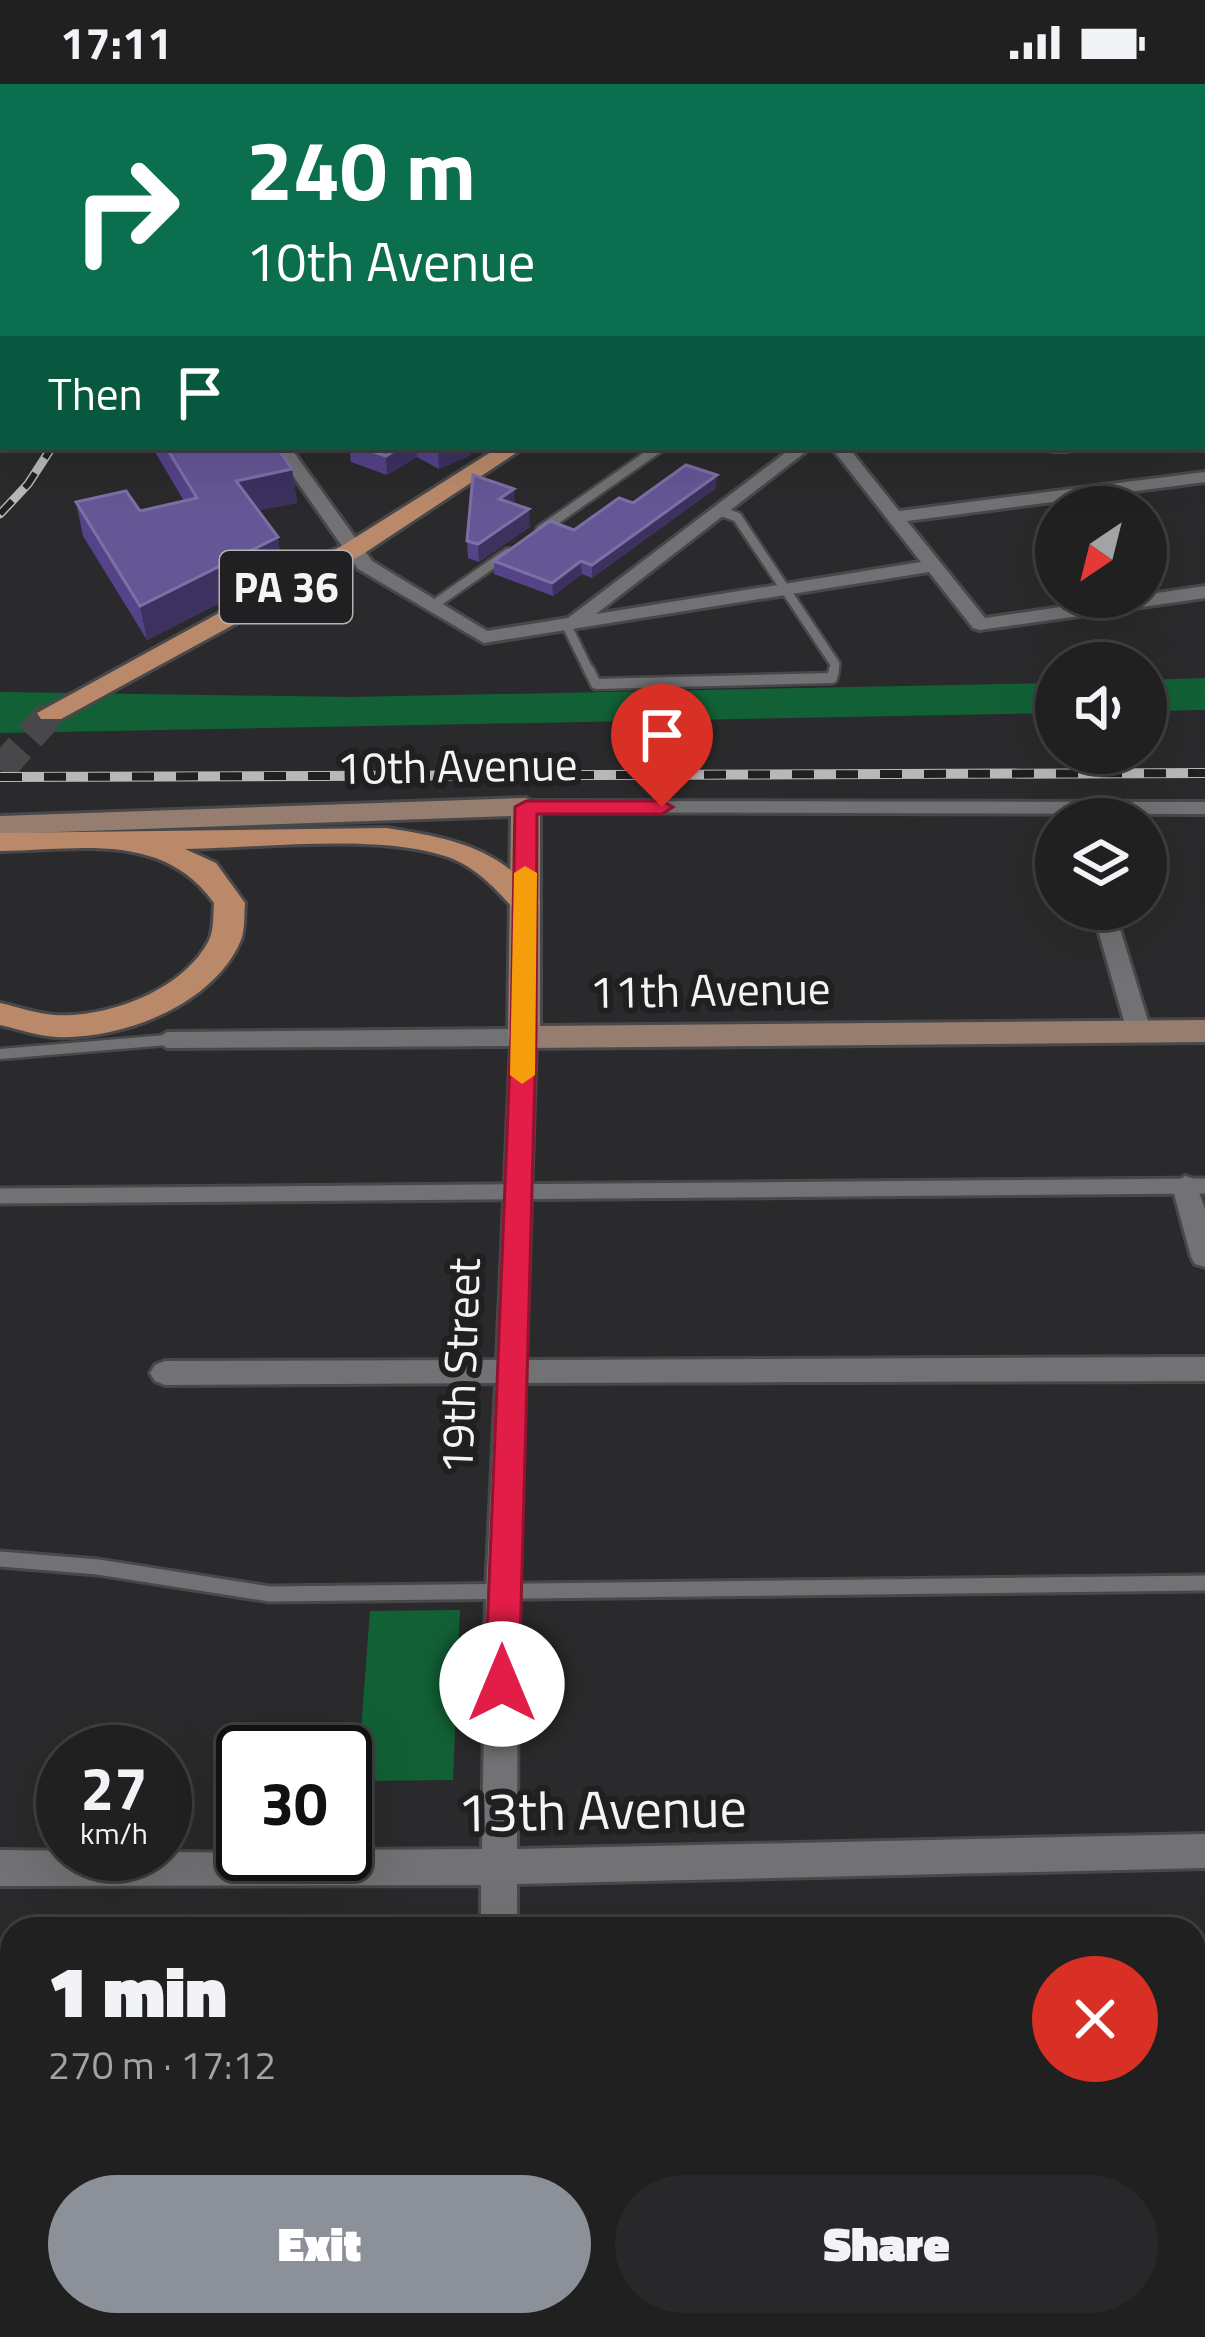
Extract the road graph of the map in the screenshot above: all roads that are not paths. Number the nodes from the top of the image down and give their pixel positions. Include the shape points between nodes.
1 (283, 450) edge
2 (509, 450) edge
3 (656, 450) edge
4 (800, 450) edge
5 (841, 450) edge
6 (1205, 477) edge
7 (720, 511) junction
8 (894, 517) junction
9 (354, 549) junction
10 (934, 566) junction
11 (785, 589) junction
12 (1205, 592) edge
13 (432, 606) junction
14 (574, 622) junction
15 (51, 713) tunnel mouth
16 (526, 807) junction
17 (1205, 808) edge
18 (1167, 809) edge
19 (1035, 813) edge
20 (0, 825) edge
21 (40, 832) junction
22 (134, 838) junction
23 (0, 842) edge
24 (525, 902) junction
25 (1109, 930) edge
26 (0, 1014) edge
27 (1139, 1031) junction
28 (1205, 1031) edge
29 (524, 1036) junction
30 (167, 1040) joint
31 (0, 1054) edge
32 (1195, 1186) edge
33 (518, 1192) junction
34 (0, 1196) edge
35 (1205, 1257) edge
36 (1205, 1369) edge
37 (510, 1372) junction
38 (165, 1373) dead end
39 (0, 1559) edge
40 (1205, 1583) edge
41 (502, 1593) junction
42 (1205, 1851) edge
43 (502, 1867) junction
44 (0, 1868) edge
45 (500, 1917) edge

1 - 9 street
2 - 9 main road, PA 36
3 - 13 lane
4 - 7 street
5 - 8 street
6 - 8 street
7 - 11 lane via 737,517
7 - 14 street
8 - 10 street
9 - 13 street via 364,565
9 - 15 main road, PA 36
10 - 11 street
10 - 12 street via 980,624
11 - 14 street
11 - 14 lane via 835,664 832,678 596,684 568,628
13 - 14 street via 484,637
16 - 19 street, 10th Avenue
16 - 21 street, 10th Avenue
16 - 24 street, 19th Street
17 - 18 street, 10th Avenue
20 - 21 street, 10th Avenue
21 - 22 main road
21 - 23 main road
22 - 24 main road via 416,840 473,857
22 - 26 main road via 194,863 230,904 229,937 205,975 150,1009 102,1023 41,1024
24 - 29 street, 19th Street
25 - 27 street
27 - 28 street, 11th Avenue
27 - 29 street, 11th Avenue
29 - 30 street, 11th Avenue
29 - 33 street, 19th Street
30 - 31 lane, 11th Avenue
32 - 33 lane
32 - 35 street
33 - 34 lane
33 - 37 street, 19th Street
36 - 37 street
37 - 38 street
37 - 41 street, 19th Street
39 - 41 lane via 270,1594
40 - 41 lane
41 - 43 street, 19th Street
42 - 43 street, 13th Avenue
43 - 44 street, 13th Avenue
43 - 45 street, 19th Street

